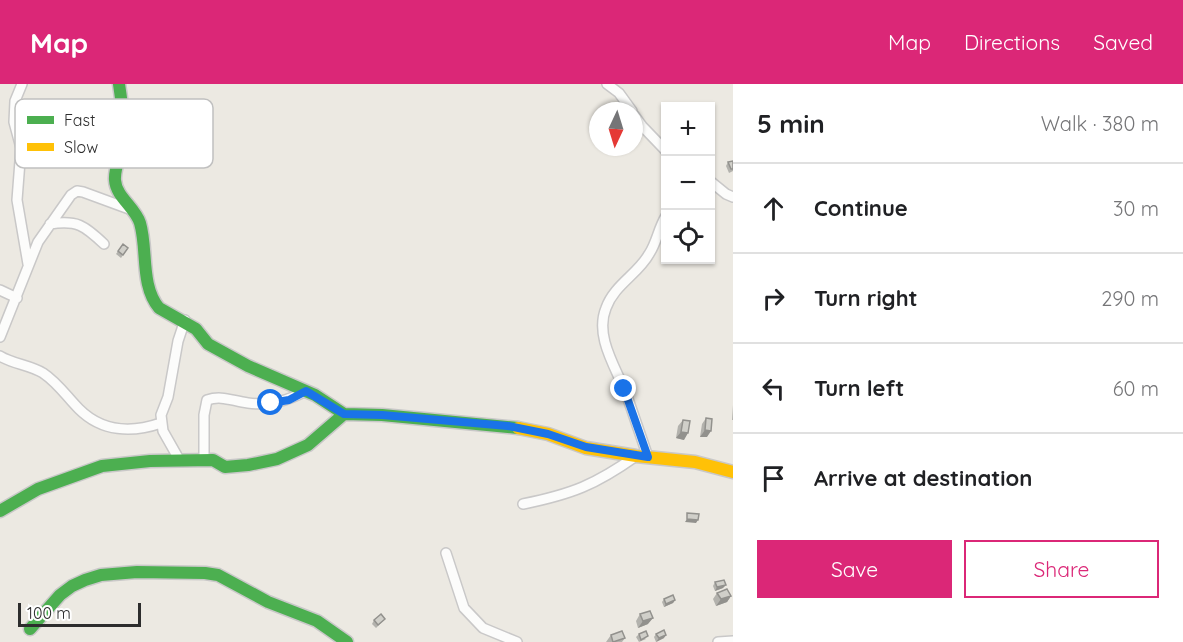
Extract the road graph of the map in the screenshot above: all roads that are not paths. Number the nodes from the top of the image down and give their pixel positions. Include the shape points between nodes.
1 (22, 84) edge
2 (119, 84) edge
3 (607, 84) edge
4 (16, 99) edge
5 (121, 99) edge
6 (15, 101) edge
7 (625, 102) edge
8 (15, 126) edge
9 (643, 127) edge
10 (661, 146) edge
11 (19, 168) edge
12 (117, 168) edge
13 (715, 184) edge
14 (733, 196) edge
15 (133, 211) junction
16 (50, 224) junction
17 (661, 224) edge
18 (104, 244) dead end
19 (28, 266) junction
20 (0, 290) edge
21 (17, 298) junction
22 (185, 321) junction
23 (0, 337) edge
24 (0, 356) edge
25 (306, 391) junction
26 (344, 414) junction
27 (161, 423) junction
28 (642, 457) junction
29 (204, 460) junction
30 (180, 461) junction
31 (733, 472) edge
32 (524, 504) dead end
33 (0, 511) edge
34 (446, 553) dead end
35 (30, 629) dead end
36 (733, 641) edge
37 (346, 642) edge
38 (517, 642) edge
39 (718, 642) edge

1 - 4 street
2 - 5 street
3 - 7 street
6 - 8 street
9 - 10 street
11 - 19 street via 17,200
12 - 15 street via 115,179 120,193
13 - 14 street
15 - 16 street via 77,191
15 - 22 street via 141,227 156,303 163,312
16 - 18 street via 80,224
16 - 19 street
17 - 28 street via 650,253 613,295 603,317 607,352 624,389
19 - 21 street
20 - 21 street
21 - 23 street
22 - 25 street via 208,344
22 - 27 street
24 - 27 street via 44,374 81,411 113,429 146,428
25 - 26 street
25 - 29 street via 280,403 250,404 223,397 207,400
26 - 28 street via 508,426
26 - 29 street via 308,445 277,459 225,466
27 - 30 street
28 - 31 street via 695,462
28 - 32 street via 576,491
29 - 30 street
30 - 33 street via 102,466 38,489
34 - 38 street via 464,608 483,628
35 - 37 street via 58,598 87,580 126,572 205,573 218,574 268,602 317,621
36 - 39 street

